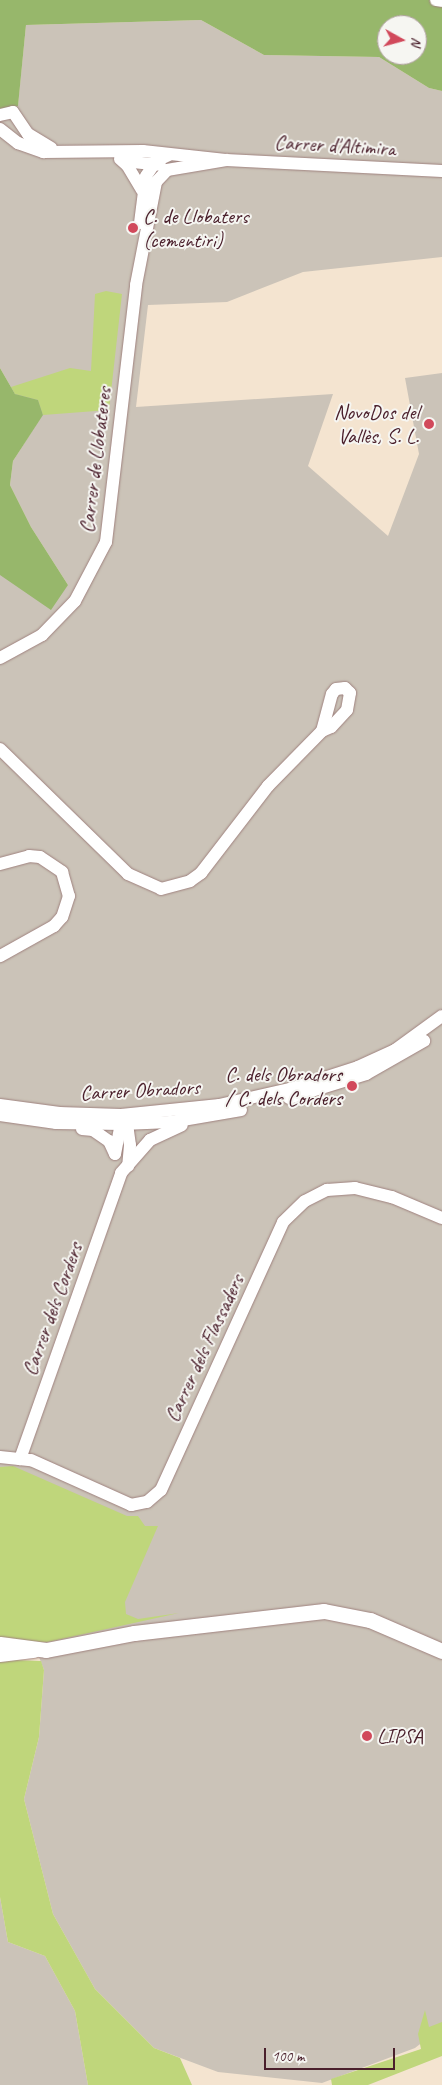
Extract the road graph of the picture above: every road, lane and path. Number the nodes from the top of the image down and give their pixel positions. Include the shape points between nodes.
1 (436, 0) edge
2 (442, 1) edge
3 (0, 115) edge
4 (17, 115) junction
5 (1, 130) edge
6 (58, 151) junction
7 (112, 153) junction
8 (226, 160) junction
9 (123, 161) junction
10 (153, 169) junction
11 (442, 171) edge
12 (142, 190) junction
13 (141, 253) junction
14 (0, 658) edge
15 (322, 731) dead end
16 (0, 748) edge
17 (0, 864) edge
18 (0, 956) edge
19 (442, 1016) edge
20 (442, 1022) edge
21 (442, 1027) edge
22 (374, 1062) junction
23 (0, 1105) edge
24 (253, 1107) junction
25 (190, 1110) junction
26 (36, 1111) junction
27 (0, 1115) edge
28 (208, 1117) junction
29 (56, 1123) junction
30 (123, 1125) junction
31 (115, 1154) junction
32 (124, 1169) junction
33 (442, 1218) edge
34 (0, 1456) edge
35 (20, 1459) junction
36 (0, 1644) edge
37 (46, 1650) junction
38 (442, 1651) edge
39 (0, 1656) edge

1 - 2 street
3 - 4 street via 7,111
4 - 5 street via 14,128
4 - 6 street, Carrer d'Altimira via 28,134 42,145
5 - 6 street, Carrer d'Altimira via 31,149
6 - 7 street, Carrer d'Altimira
7 - 9 street, Carrer d'Altimira
7 - 10 street, Carrer d'Altimira via 136,151
8 - 10 street, Carrer d'Altimira via 166,170
8 - 10 street, Carrer d'Altimira via 169,155
8 - 11 street, Carrer d'Altimira
9 - 10 street, Carrer d'Altimira
9 - 12 street, Carrer d'Altimira
10 - 12 street, Carrer de Llobateres
10 - 13 street, Carrer de Llobateres
12 - 13 street, Carrer de Llobateres
13 - 14 street, Carrer de Llobateres via 106,542 75,601 42,635
15 - 16 street via 268,786 200,873 190,882 161,889 128,874
17 - 18 street via 29,856 40,857 62,872 69,896 62,917 54,926
19 - 22 street, Carrer Obradors
20 - 22 street via 402,1052
21 - 24 street via 406,1054 366,1074
22 - 24 street via 259,1102
22 - 25 street, Carrer Obradors via 290,1089
23 - 26 street, Carrer Obradors
24 - 28 street
25 - 26 street, Carrer Obradors via 121,1115
25 - 30 street via 181,1116 134,1119
26 - 30 street via 48,1116 117,1119
27 - 29 street
28 - 30 street
28 - 32 street, Carrer dels Corders via 171,1128 150,1140
29 - 30 street
29 - 31 street via 93,1130 109,1141
30 - 31 street
30 - 32 street, Carrer dels Corders via 128,1131 130,1145
31 - 32 street
32 - 35 street, Carrer dels Corders
33 - 35 street, Carrer dels Flassaders via 392,1197 355,1188 327,1190 305,1201 283,1222 161,1490 147,1502 131,1505 31,1460
34 - 35 street, Carrer dels Flassaders
36 - 37 main road
37 - 38 main road via 134,1633 324,1611 370,1620
37 - 39 street

